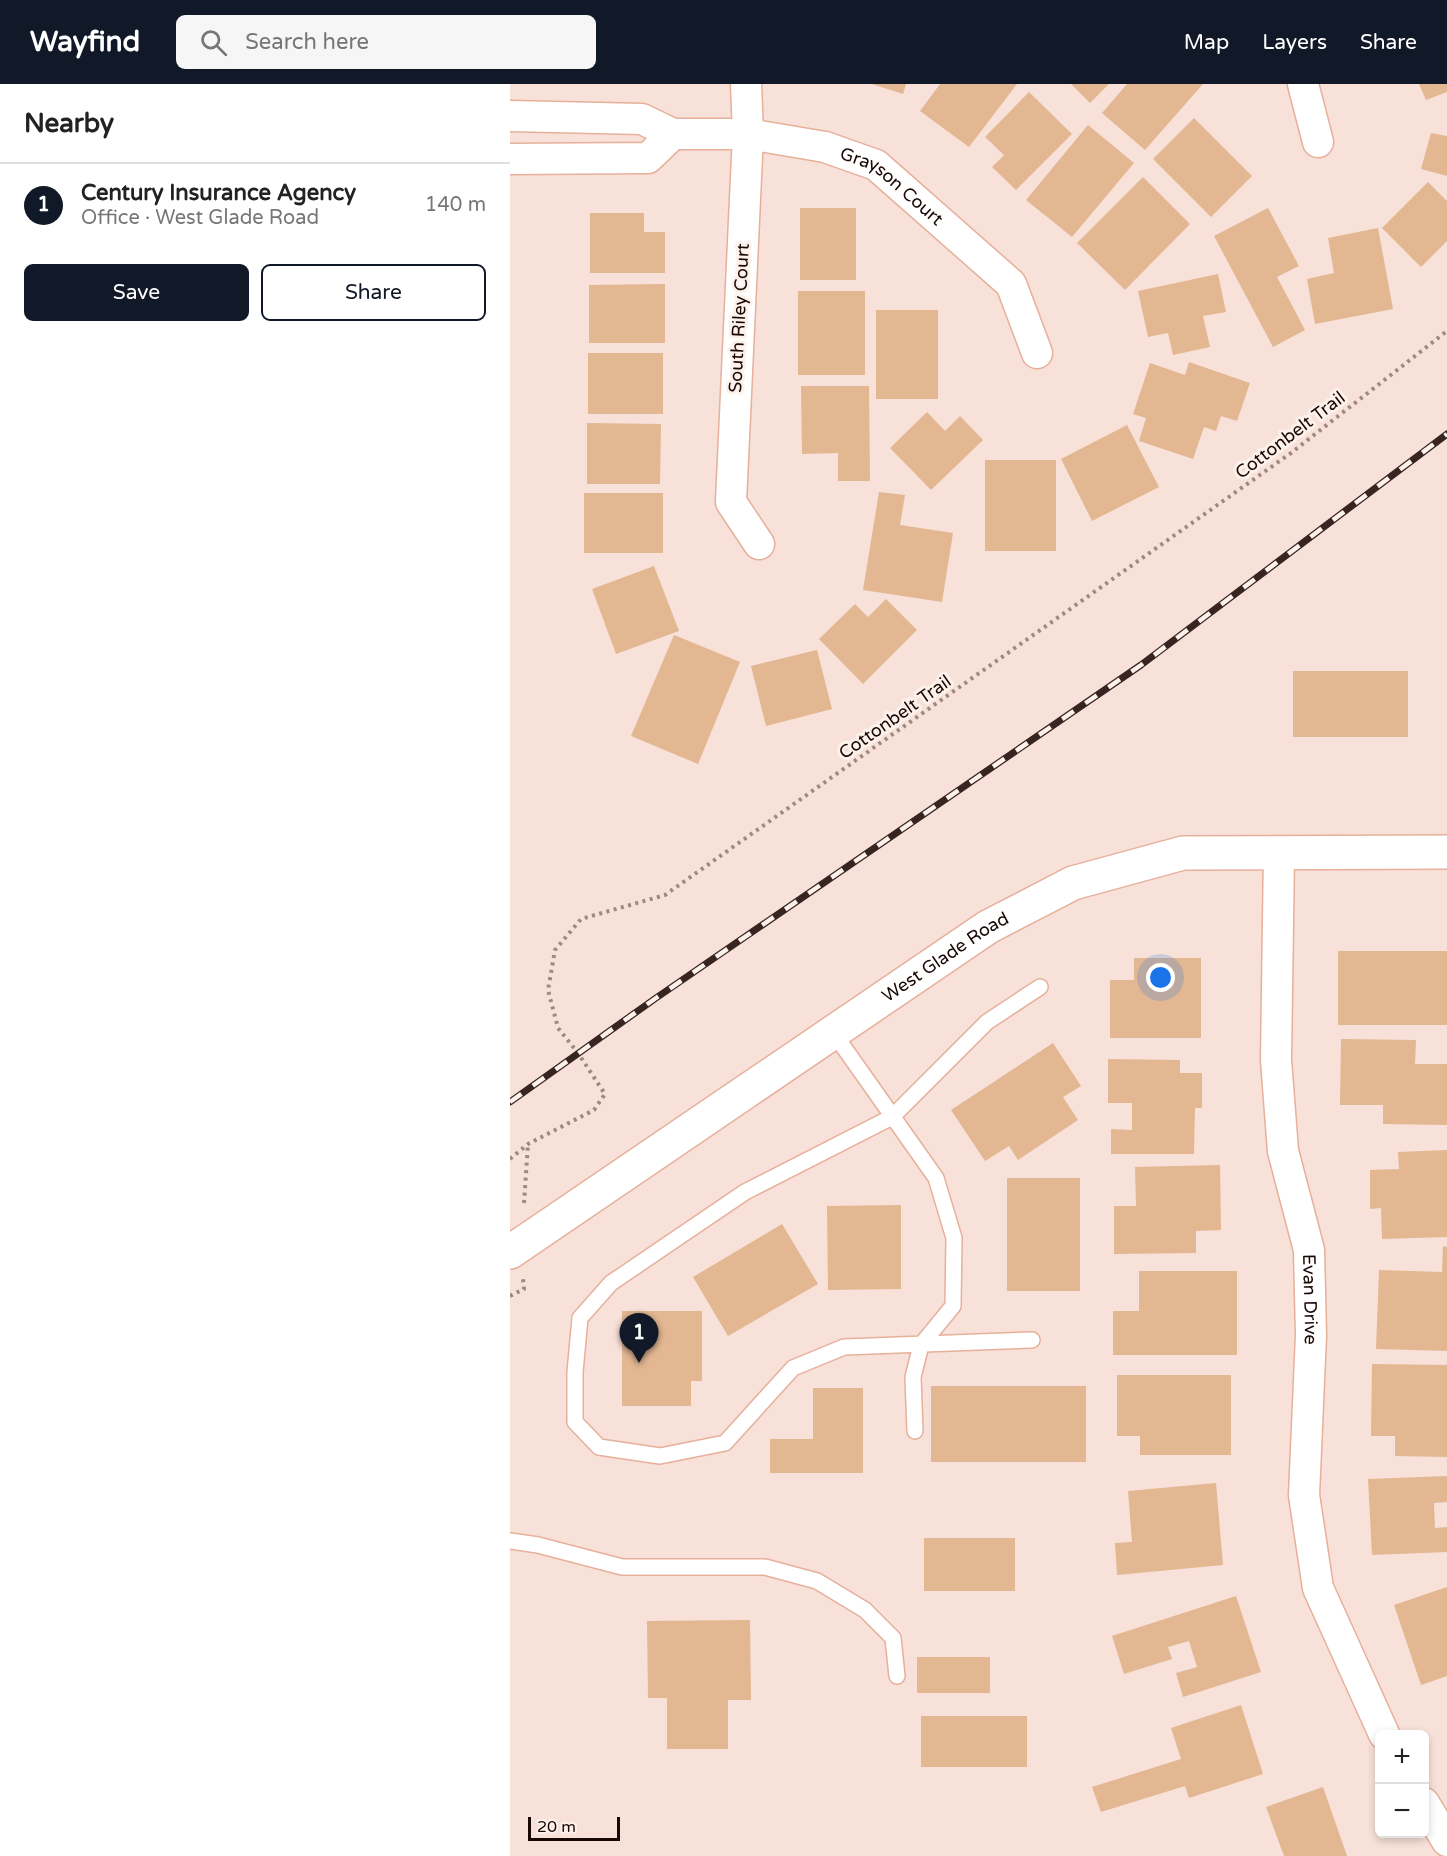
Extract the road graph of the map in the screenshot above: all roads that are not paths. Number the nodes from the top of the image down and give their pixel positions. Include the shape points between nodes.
1 (746, 84) edge
2 (1303, 84) edge
3 (510, 116) edge
4 (673, 134) junction
5 (748, 134) junction
6 (1318, 142) dead end
7 (510, 159) edge
8 (1037, 353) dead end
9 (759, 544) dead end
10 (1447, 852) edge
11 (1278, 853) junction
12 (1040, 987) dead end
13 (833, 1032) junction
14 (892, 1117) junction
15 (510, 1252) edge
16 (1032, 1340) dead end
17 (921, 1345) junction
18 (915, 1431) dead end
19 (510, 1541) edge
20 (897, 1676) dead end
21 (1382, 1730) edge
22 (1429, 1810) edge
23 (1447, 1841) edge

1 - 5 street, South Riley Court
2 - 6 street
3 - 4 street, Grayson Court via 642,119
4 - 5 street, Grayson Court
4 - 7 street via 648,158
5 - 8 street, Grayson Court via 825,147 876,165 1011,284
5 - 9 street, South Riley Court via 730,502
10 - 11 main road, West Glade Road
11 - 13 main road, West Glade Road via 1183,853 1073,883 988,927
11 - 21 street, Evan Drive via 1276,1060 1282,1140 1309,1250 1311,1335 1304,1495 1318,1588
12 - 14 lane via 987,1022
13 - 14 lane
13 - 15 main road, West Glade Road
14 - 17 lane via 936,1178 954,1238 953,1306
14 - 17 lane via 745,1192 611,1283 580,1318 574,1422 599,1447 660,1456 725,1443 793,1368 844,1347
16 - 17 lane
17 - 18 lane via 913,1377
19 - 20 lane via 622,1567 765,1567 817,1581 865,1610 893,1638
22 - 23 street

